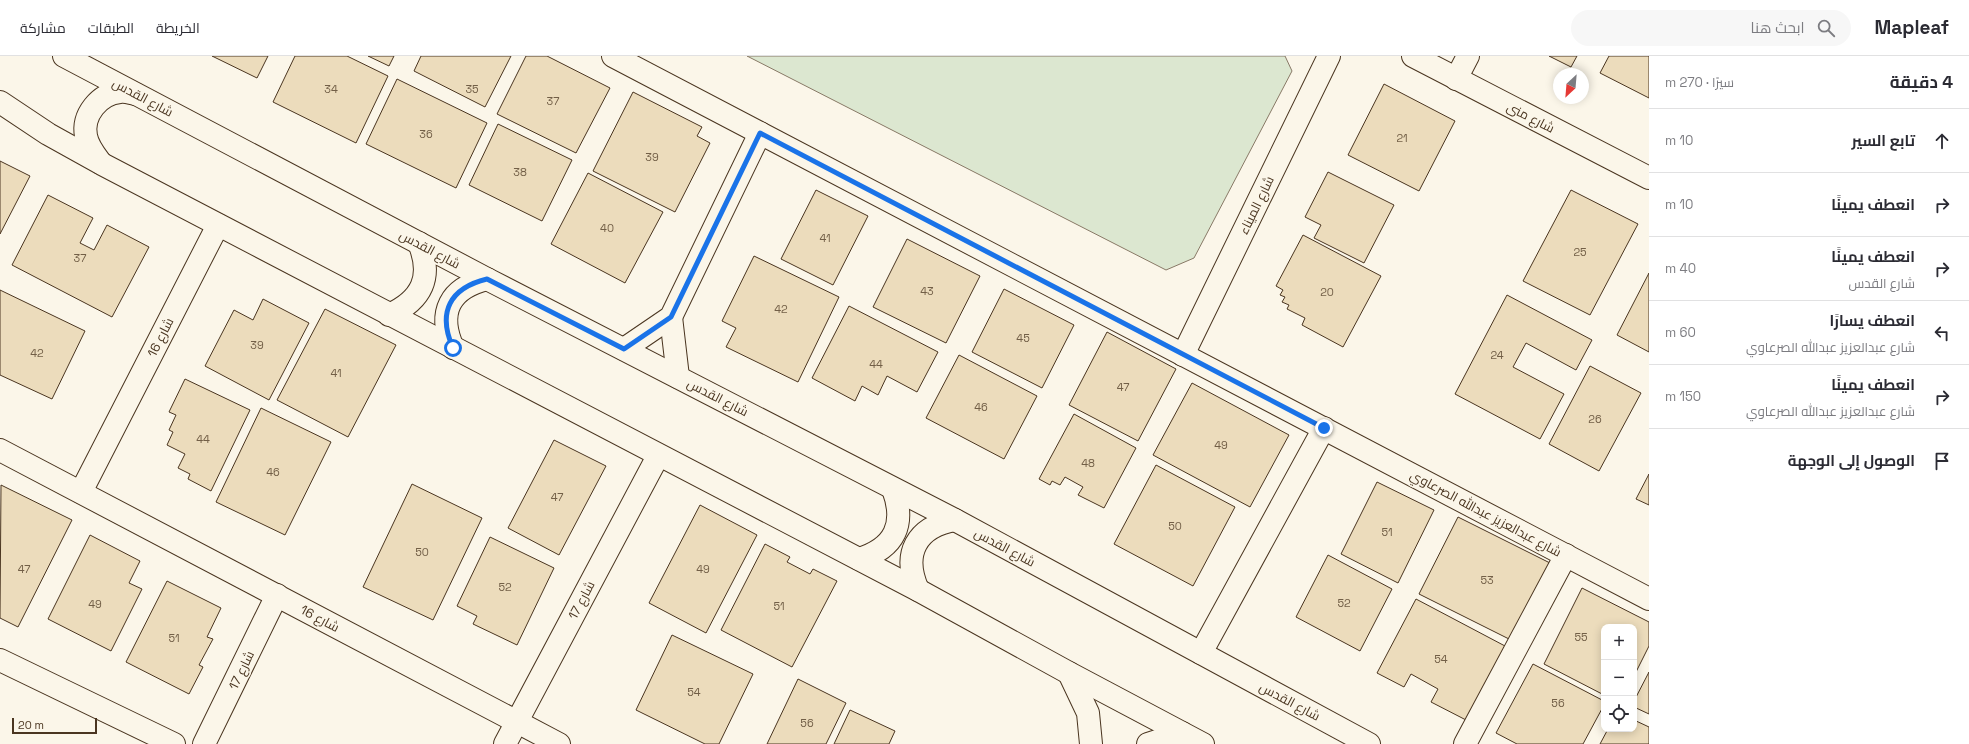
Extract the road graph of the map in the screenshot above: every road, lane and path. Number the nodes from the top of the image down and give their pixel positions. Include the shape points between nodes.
1 (64, 56) edge
2 (613, 56) edge
3 (1329, 56) edge
4 (1413, 56) edge
5 (1468, 56) edge
6 (1456, 79) junction
7 (136, 94) junction
8 (0, 102) edge
9 (760, 133) junction
10 (102, 164) junction
11 (1649, 178) edge
12 (218, 225) junction
13 (419, 243) junction
14 (487, 279) junction
15 (389, 314) junction
16 (671, 317) junction
17 (453, 348) junction
18 (624, 349) junction
19 (1183, 355) junction
20 (678, 377) junction
21 (1324, 428) junction
22 (0, 450) edge
23 (658, 456) junction
24 (893, 488) junction
25 (81, 492) junction
26 (955, 520) junction
27 (1566, 555) junction
28 (859, 559) junction
29 (918, 590) junction
30 (278, 596) junction
31 (1649, 599) edge
32 (1201, 654) junction
33 (0, 660) edge
34 (1069, 673) junction
35 (516, 721) junction
36 (1182, 734) junction
37 (174, 744) edge
38 (204, 744) edge
39 (505, 744) edge
40 (559, 744) edge
41 (1091, 744) edge
42 (1148, 744) edge
43 (1203, 744) edge
44 (1369, 744) edge
45 (1465, 744) edge

1 - 7 street, شارع القدس
2 - 9 street, شارع عبدالعزيز عبدالله الصرعاوي
3 - 19 street, شارع الميناء
4 - 6 street, شارع منى
5 - 6 street
6 - 11 street, شارع منى
7 - 10 street via 120,92 106,96 93,106 86,120 86,136 91,151
7 - 13 street, شارع القدس
8 - 10 street via 48,134
9 - 16 street
9 - 19 street, شارع عبدالعزيز عبدالله الصرعاوي
10 - 12 street
12 - 15 street
12 - 25 street, شارع 16
13 - 14 street, شارع القدس
13 - 15 street via 426,271 422,286 414,299 403,308
14 - 17 street via 472,283 459,291 450,303 446,318 447,334
14 - 18 street, شارع القدس
15 - 17 street
16 - 18 street
16 - 20 street
17 - 23 street
18 - 20 street, شارع القدس
19 - 21 street, شارع عبدالعزيز عبدالله الصرعاوي
20 - 24 street, شارع القدس
21 - 27 street, شارع عبدالعزيز عبدالله الصرعاوي
21 - 32 street
22 - 25 street, شارع 16
23 - 28 street
23 - 35 street, شارع 17
24 - 26 street, شارع القدس
24 - 28 street via 899,518 895,533 874,555
25 - 30 street, شارع 16
26 - 29 street via 939,523 926,532 916,544 911,560 911,576
26 - 32 street, شارع القدس
27 - 31 street, شارع عبدالعزيز عبدالله الصرعاوي
27 - 45 street
28 - 29 street
29 - 34 street
30 - 35 street, شارع 16
30 - 38 street, شارع 17
32 - 44 street, شارع القدس
33 - 37 street
34 - 36 street
34 - 41 street via 1088,713
35 - 39 street, شارع 17
35 - 40 street, شارع 16
36 - 42 street
36 - 43 street

